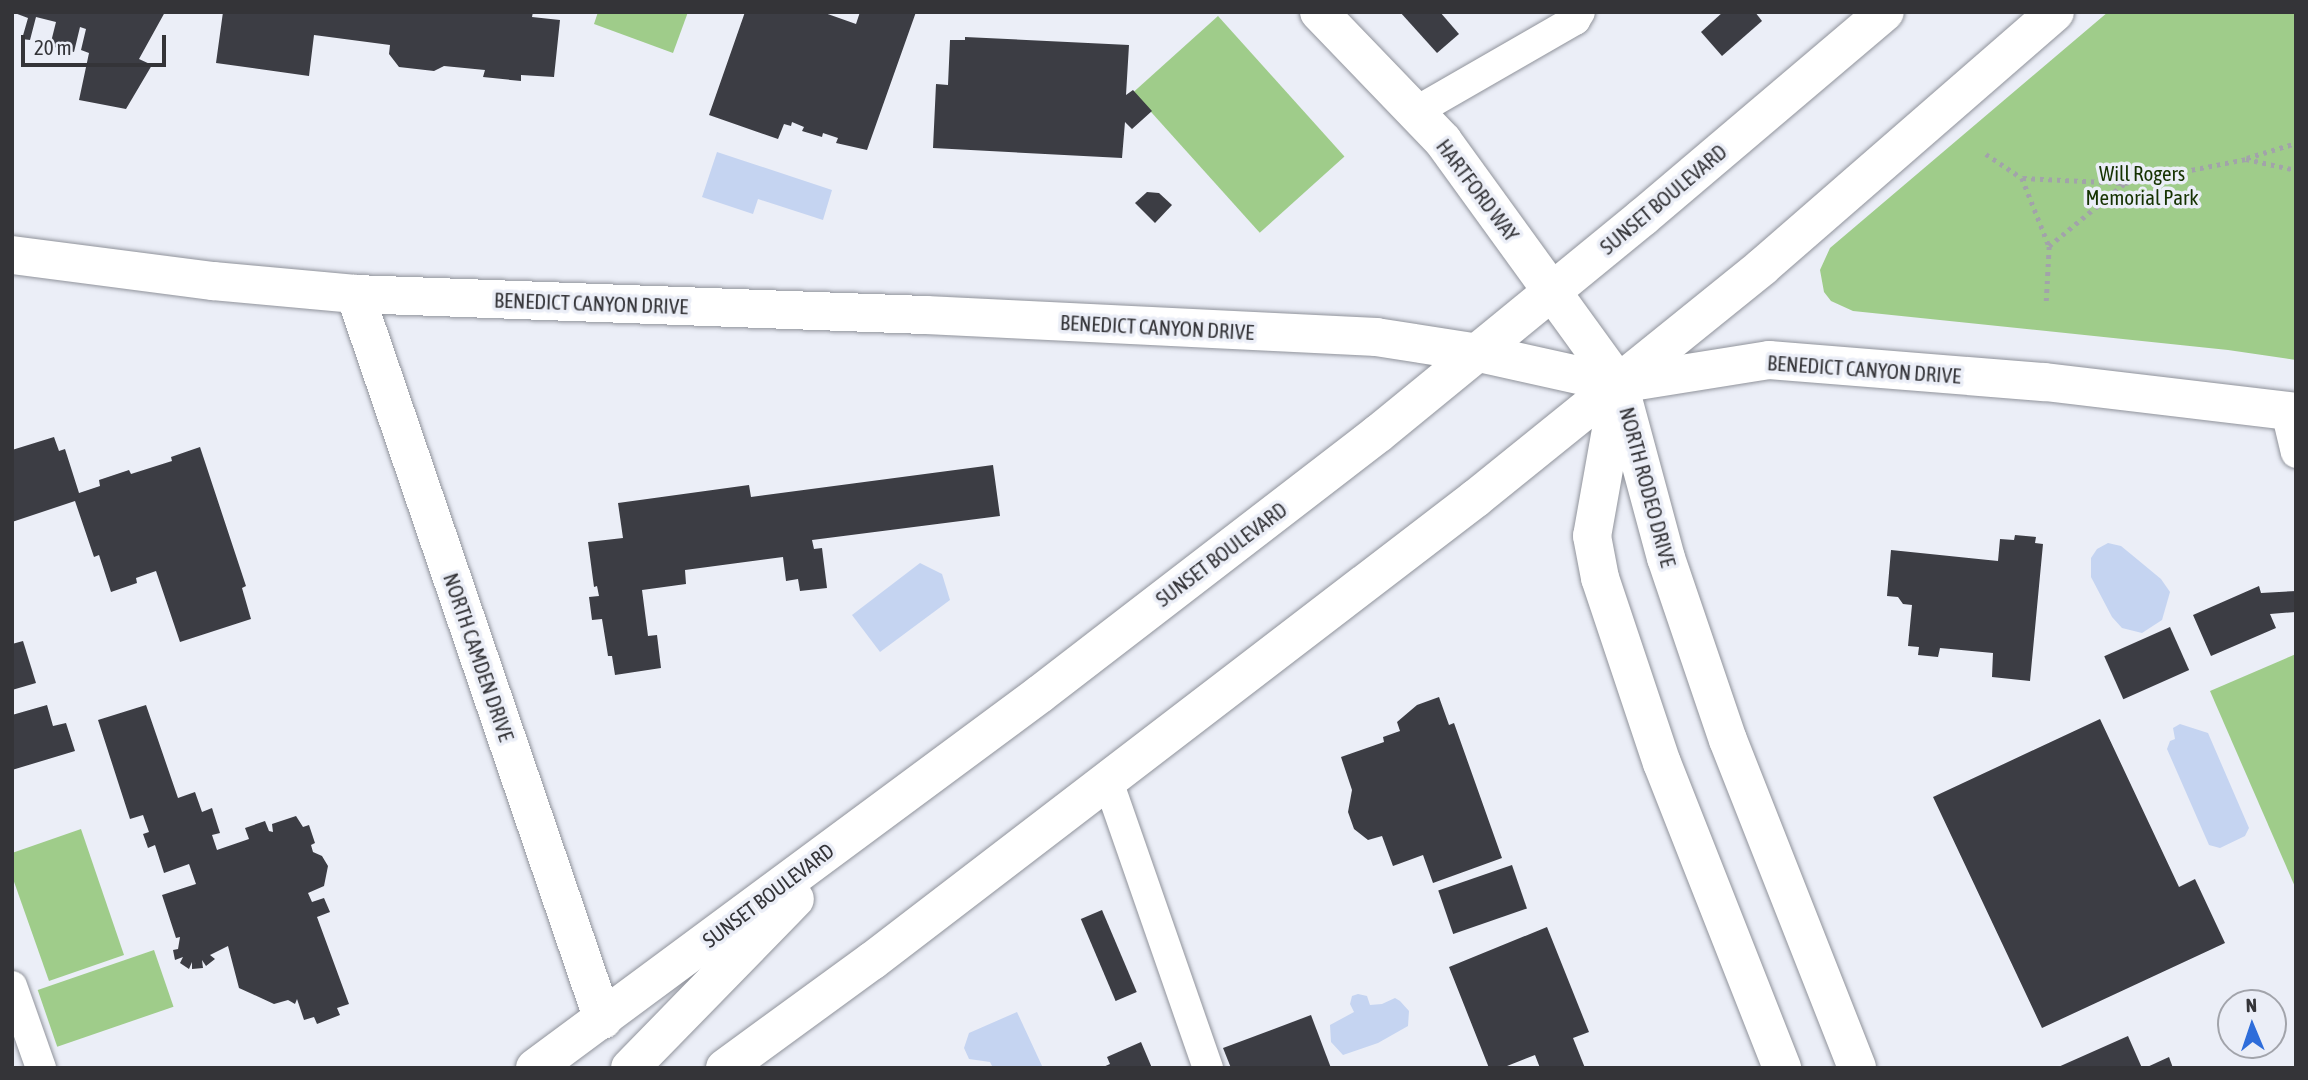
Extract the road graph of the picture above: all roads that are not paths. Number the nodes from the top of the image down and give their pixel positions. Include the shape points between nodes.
1 (1319, 12) edge
2 (1580, 12) edge
3 (1885, 12) edge
4 (2055, 12) edge
5 (1415, 112) junction
6 (12, 255) edge
7 (1553, 290) junction
8 (355, 294) junction
9 (1479, 353) junction
10 (1619, 384) junction
11 (2291, 411) edge
12 (2296, 453) edge
13 (1108, 781) junction
14 (893, 801) junction
15 (12, 986) edge
16 (603, 1020) junction
17 (41, 1068) edge
18 (535, 1068) edge
19 (585, 1068) edge
20 (630, 1068) edge
21 (725, 1068) edge
22 (1208, 1068) edge
23 (1782, 1068) edge
24 (1857, 1068) edge

1 - 5 street, HARTFORD WAY
2 - 5 lane via 1575,20
3 - 7 street, SUNSET BOULEVARD
4 - 10 street via 1762,267
5 - 7 street, HARTFORD WAY via 1443,141
6 - 8 street, BENEDICT CANYON DRIVE
7 - 9 street, SUNSET BOULEVARD
7 - 10 street, HARTFORD WAY
8 - 9 street, BENEDICT CANYON DRIVE via 1376,337
8 - 16 street, NORTH CAMDEN DRIVE
9 - 10 street, BENEDICT CANYON DRIVE
9 - 14 street, SUNSET BOULEVARD via 1051,685
10 - 11 street, BENEDICT CANYON DRIVE via 1769,360 2045,382
10 - 13 street
10 - 23 street, NORTH RODEO DRIVE via 1592,536 1600,578 1662,763
10 - 24 street, NORTH RODEO DRIVE via 1666,558 1728,740
11 - 12 lane
13 - 21 street
13 - 22 lane
14 - 16 street, SUNSET BOULEVARD
14 - 20 street
15 - 17 lane
16 - 18 street, SUNSET BOULEVARD
16 - 19 street

